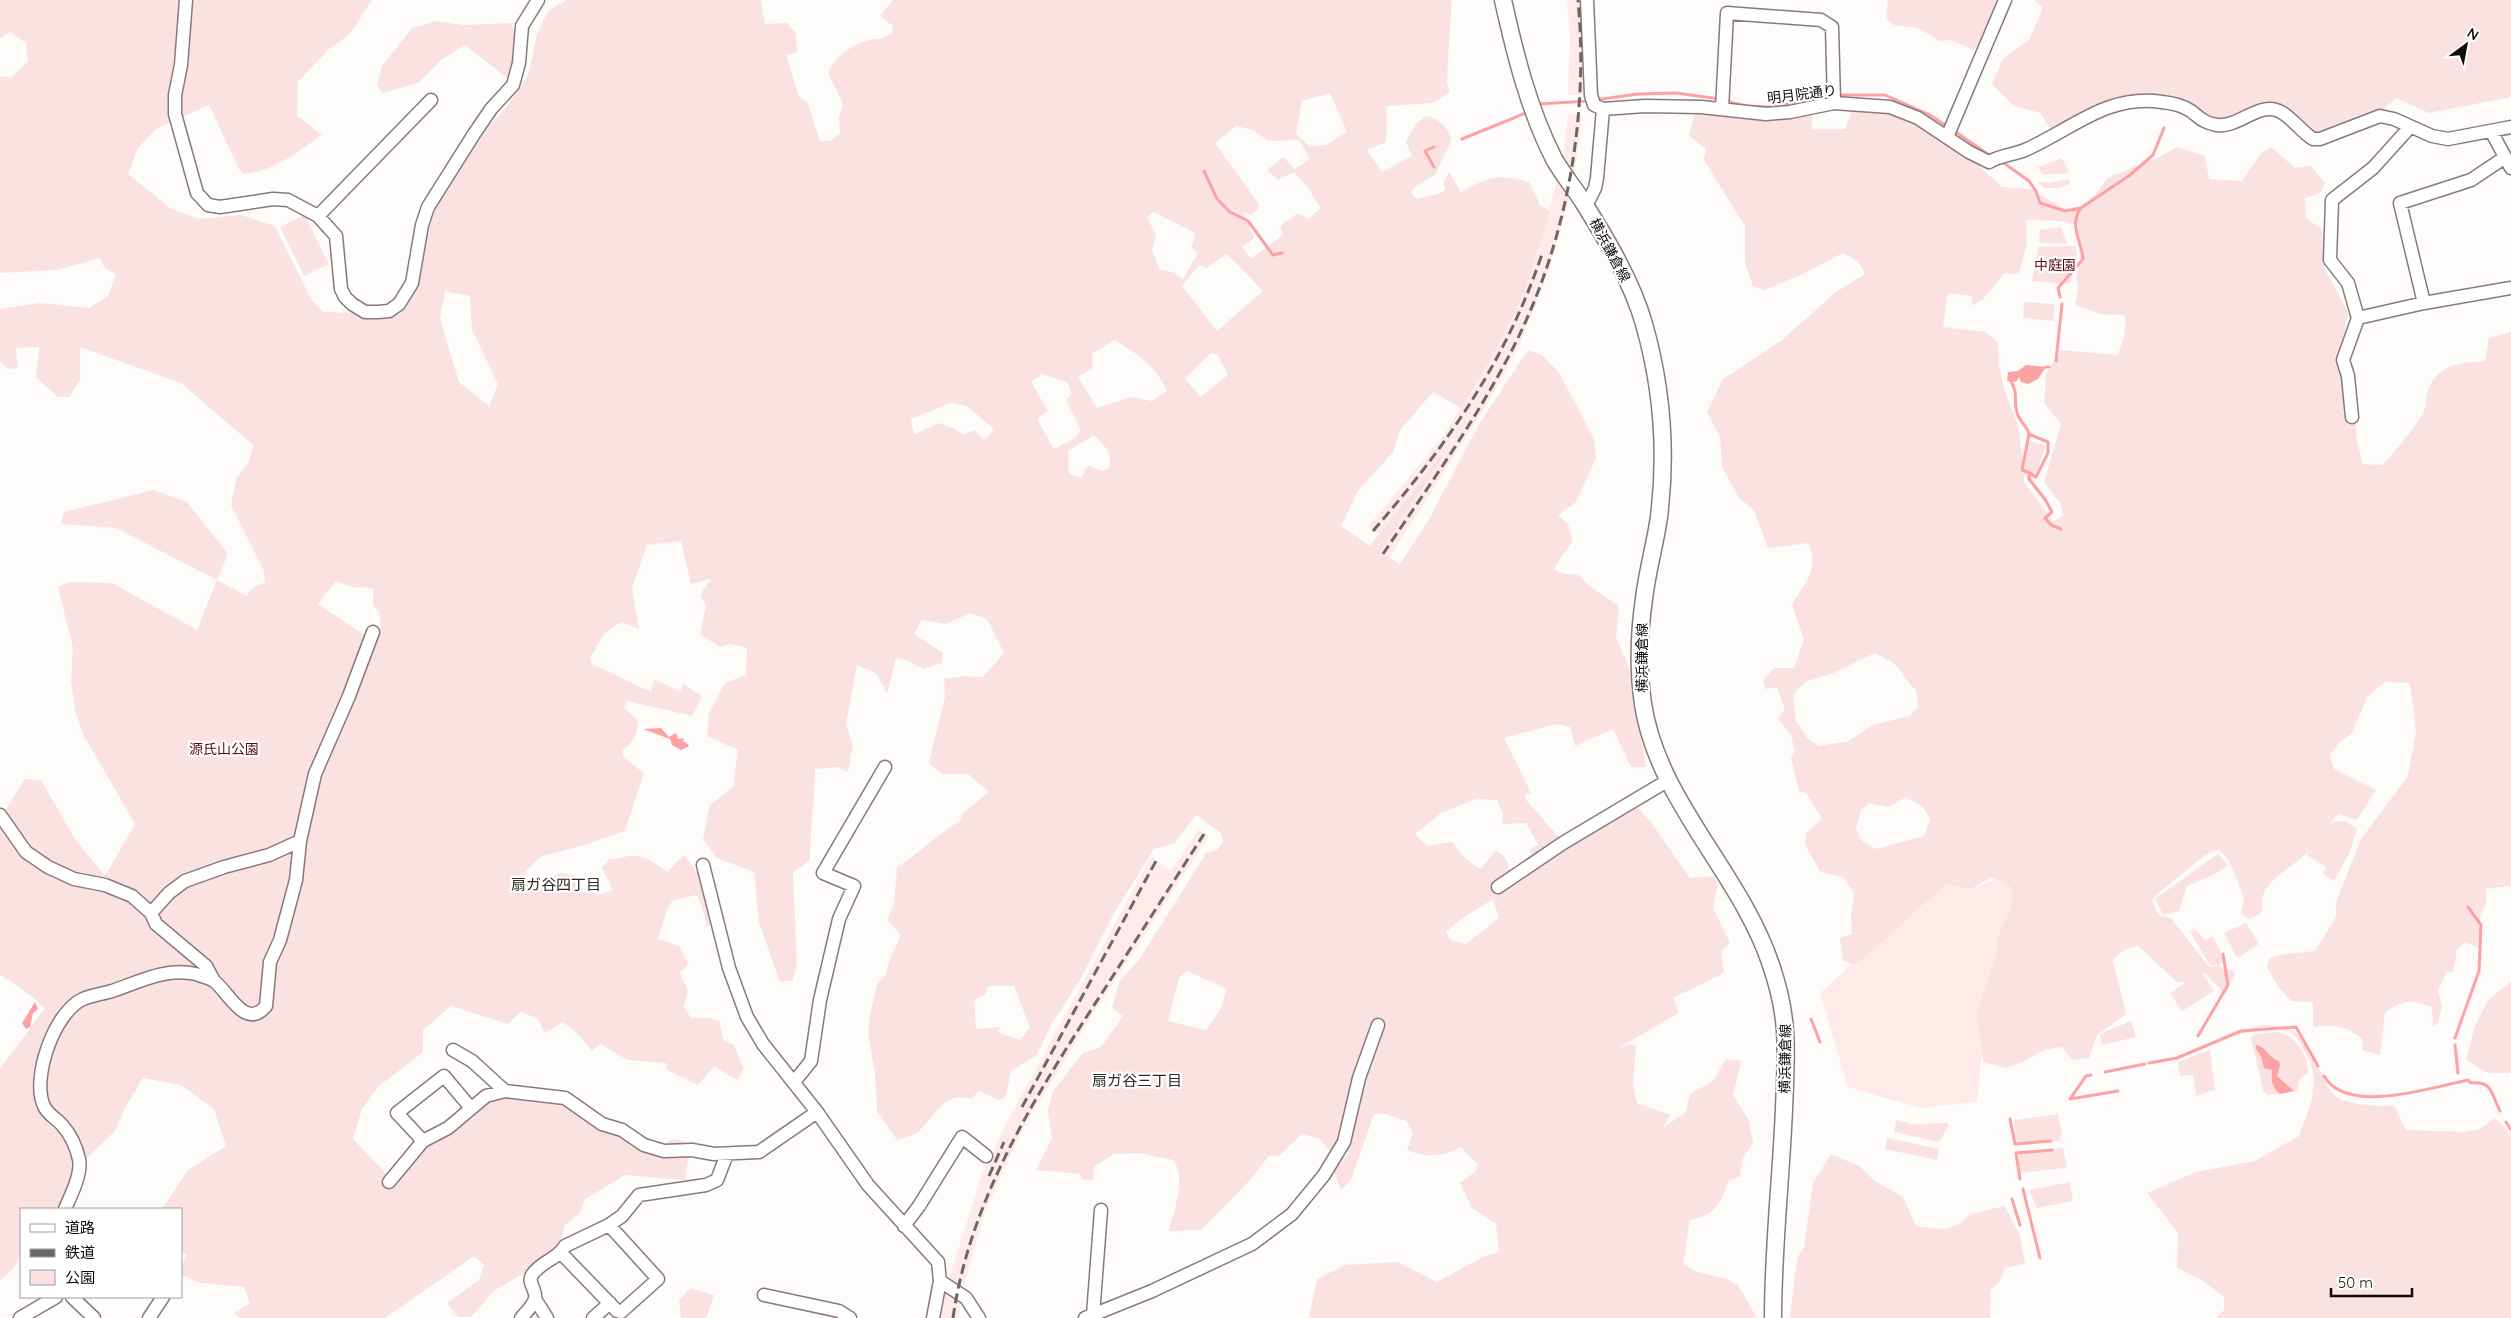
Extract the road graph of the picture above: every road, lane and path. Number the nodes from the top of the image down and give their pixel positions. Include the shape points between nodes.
1 (186, 0) edge
2 (538, 0) edge
3 (1504, 0) edge
4 (1587, 0) edge
5 (2005, 0) edge
6 (1833, 97) junction
7 (431, 100) dead end
8 (1722, 102) junction
9 (1596, 103) junction
10 (2410, 127) junction
11 (2511, 127) edge
12 (1950, 130) junction
13 (2491, 131) junction
14 (2508, 163) edge
15 (1586, 206) junction
16 (318, 216) junction
17 (2511, 288) edge
18 (2424, 303) junction
19 (2358, 318) junction
20 (2352, 416) dead end
21 (373, 632) dead end
22 (884, 767) dead end
23 (1667, 781) junction
24 (0, 815) edge
25 (300, 841) junction
26 (703, 865) dead end
27 (1498, 887) dead end
28 (151, 913) junction
29 (214, 981) junction
30 (1378, 1025) dead end
31 (453, 1050) dead end
32 (794, 1082) junction
33 (505, 1091) junction
34 (470, 1107) junction
35 (817, 1112) junction
36 (423, 1141) junction
37 (727, 1154) junction
38 (986, 1156) dead end
39 (389, 1182) dead end
40 (65, 1208) edge
41 (1101, 1210) dead end
42 (609, 1226) junction
43 (904, 1226) junction
44 (561, 1253) junction
45 (940, 1281) junction
46 (764, 1295) dead end
47 (54, 1298) edge
48 (73, 1298) edge
49 (162, 1298) edge
50 (535, 1299) junction
51 (610, 1303) junction
52 (1089, 1316) edge
53 (20, 1318) edge
54 (94, 1318) edge
55 (149, 1318) edge
56 (522, 1318) edge
57 (547, 1318) edge
58 (593, 1318) edge
59 (850, 1318) edge
60 (934, 1318) edge
61 (979, 1318) edge
62 (1773, 1318) edge

1 - 16 street via 174,114 197,193 208,205 220,207 273,198 288,200
2 - 16 street via 522,26 519,63 513,85 478,128 428,207 412,284 399,304 389,311 378,312 365,312 352,304 341,289 336,236
3 - 15 main road, 横浜鎌倉線 via 1514,48 1532,104 1555,160
4 - 9 street
5 - 12 street
6 - 8 street, 明月院通り via 1779,114
6 - 8 street via 1832,27 1821,20 1727,13
6 - 12 street, 明月院通り via 1890,107
7 - 16 street
8 - 9 street, 明月院通り via 1645,106
9 - 15 street via 1597,178
10 - 12 street, 明月院通り via 2380,116 2313,139 2275,110 2266,109 2235,123 2216,125 2202,122 2190,110 2175,104 2128,102 2092,112 2024,150 1984,160
10 - 13 street via 2448,139
10 - 19 street via 2373,168 2332,200 2330,260 2348,283
11 - 13 street
13 - 14 street
14 - 18 street via 2471,180 2400,203
15 - 23 main road, 横浜鎌倉線 via 1623,271 1644,324 1664,427 1659,519 1643,600 1640,683 1648,729
17 - 18 street
18 - 19 street
19 - 20 street via 2343,360
21 - 25 street via 315,774
22 - 32 street via 823,872 854,886 839,920 820,1000 811,1061
23 - 27 street via 1563,843
23 - 62 main road, 横浜鎌倉線 via 1757,932 1784,1005 1787,1052
24 - 28 street via 26,852 48,867 74,879 104,885 132,896
25 - 28 street via 269,855 185,881
25 - 29 street via 296,880 280,940 270,962 266,1006 250,1014 231,1002
26 - 32 street via 738,998 763,1044
28 - 29 street via 156,924 206,966
29 - 40 street via 195,974 150,976 81,1000 66,1013 50,1038 40,1094 44,1108 62,1125 75,1144 79,1162
30 - 52 street via 1358,1078 1344,1142 1324,1174 1292,1214 1252,1244 1152,1291
31 - 33 street via 472,1061
32 - 35 street
33 - 34 street via 486,1096
33 - 37 street via 565,1098 602,1124 622,1130 660,1150
34 - 36 street via 448,1128
34 - 36 street via 444,1076 397,1113
35 - 37 street via 759,1152
35 - 43 street via 856,1169
36 - 39 street
37 - 42 street via 716,1180 706,1185 639,1195
38 - 43 street via 962,1137
41 - 52 street
42 - 44 street via 565,1246
42 - 51 street via 658,1279 620,1312
43 - 45 street via 938,1262
44 - 50 street via 531,1276
44 - 51 street
45 - 60 street
45 - 61 street via 966,1298
46 - 59 street via 839,1311
47 - 53 street
48 - 54 street
49 - 55 street
50 - 56 street
50 - 57 street
51 - 58 street

